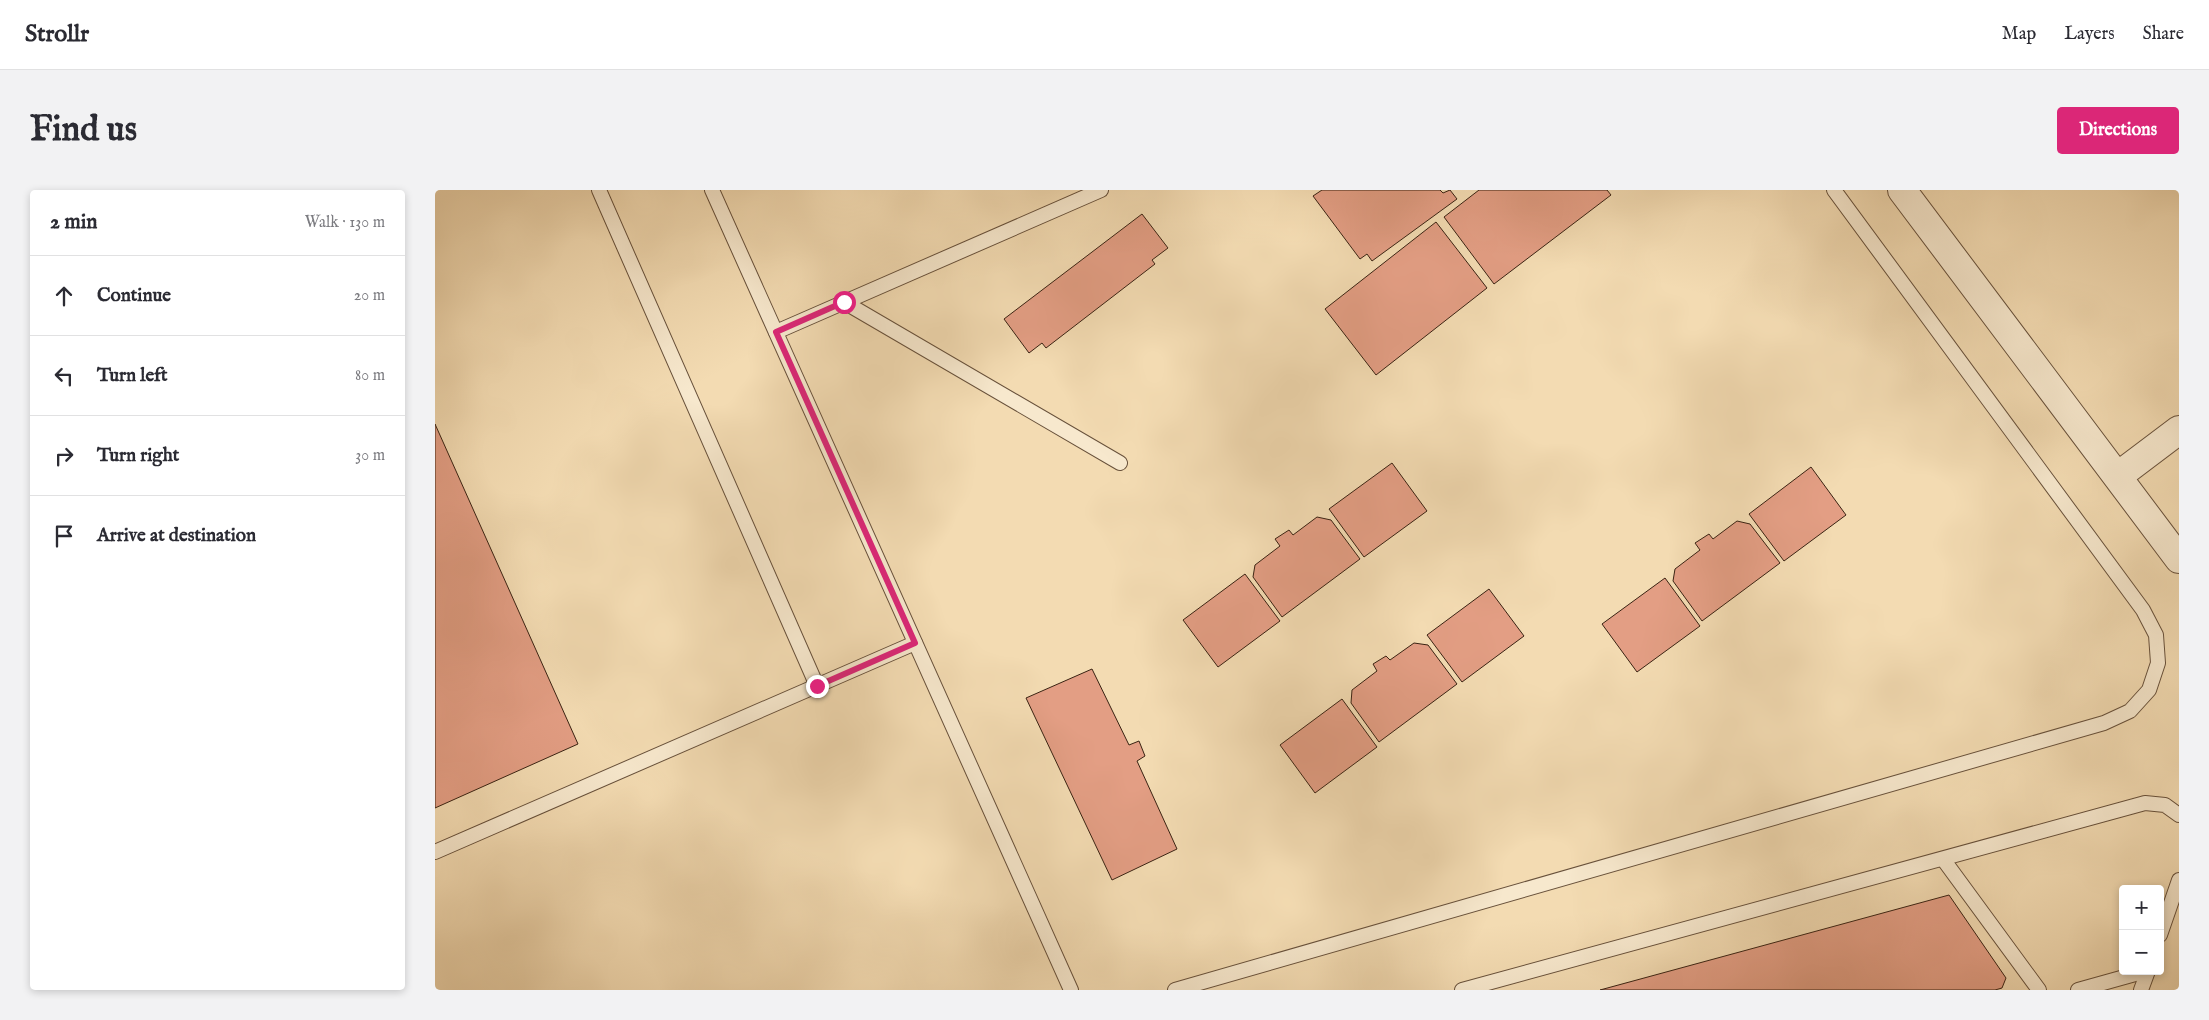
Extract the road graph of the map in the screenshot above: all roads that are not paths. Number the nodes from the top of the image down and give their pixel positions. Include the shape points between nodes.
1 (599, 190) edge
2 (712, 190) edge
3 (1101, 190) edge
4 (1834, 190) edge
5 (1902, 190) edge
6 (844, 302) junction
7 (776, 332) junction
8 (2179, 430) edge
9 (1120, 463) dead end
10 (2119, 476) junction
11 (2179, 559) edge
12 (915, 643) junction
13 (817, 686) junction
14 (2179, 815) edge
15 (435, 852) edge
16 (1943, 858) junction
17 (2179, 880) edge
18 (2162, 930) edge
19 (2132, 975) edge
20 (2146, 975) edge
21 (1071, 990) edge
22 (1175, 990) edge
23 (1462, 990) edge
24 (2039, 990) edge
25 (2078, 990) edge
26 (2141, 990) edge

1 - 13 lane
2 - 7 lane
3 - 6 lane
4 - 22 lane via 2143,610 2156,635 2158,663 2149,690 2130,711 2105,723
5 - 10 street
6 - 7 lane
6 - 9 lane
7 - 12 lane
8 - 10 street
10 - 11 street
12 - 13 lane
12 - 21 lane
13 - 15 lane
14 - 16 lane via 2165,805 2145,803
16 - 23 lane
16 - 24 lane
17 - 18 lane
19 - 25 lane
20 - 26 lane

